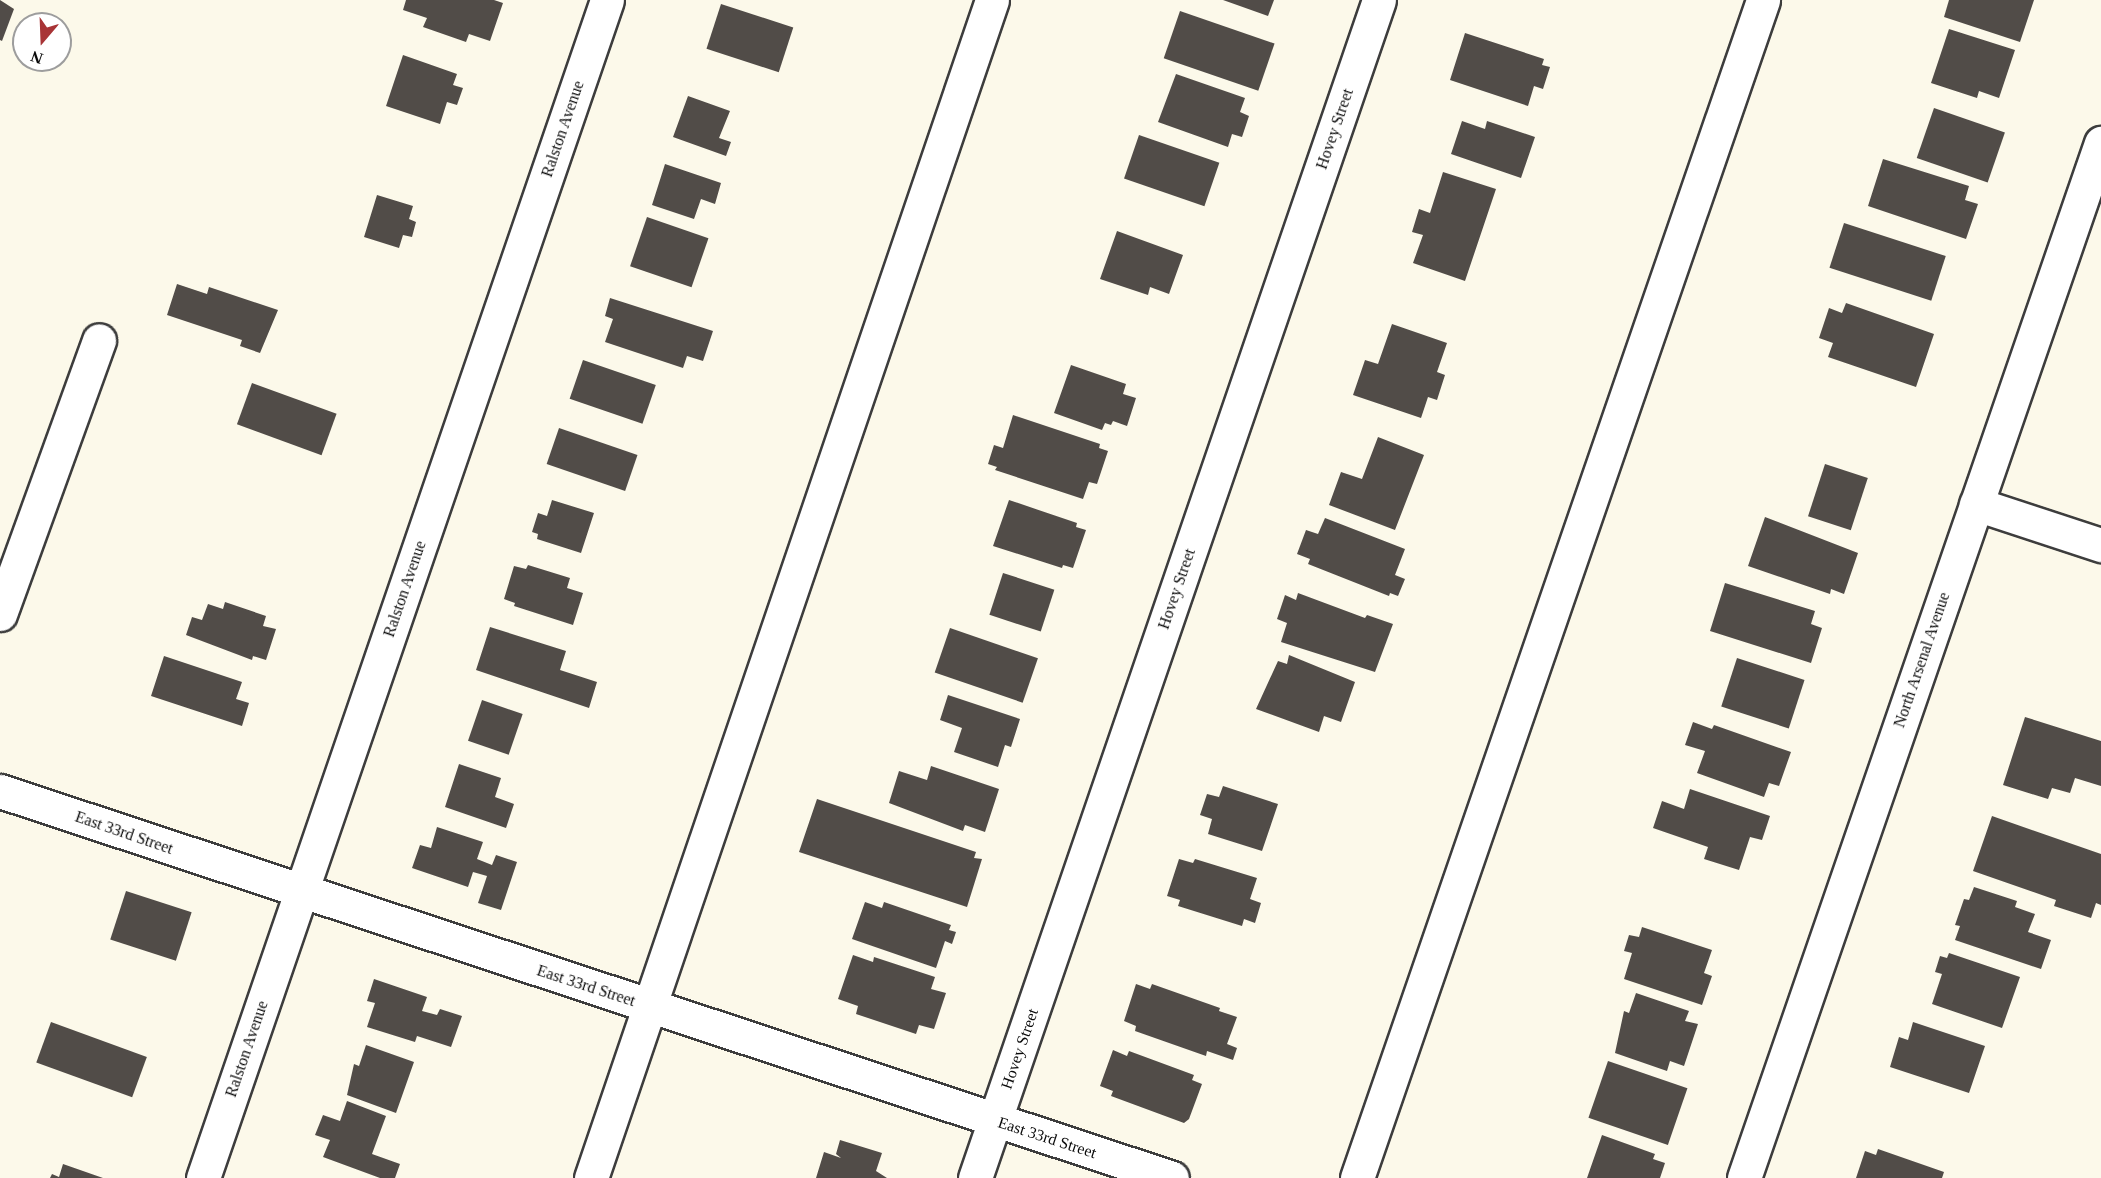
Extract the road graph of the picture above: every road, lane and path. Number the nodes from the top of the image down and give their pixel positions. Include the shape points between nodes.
1 (607, 0) edge
2 (992, 0) edge
3 (1379, 0) edge
4 (1763, 0) edge
5 (2101, 143) edge
6 (99, 340) dead end
7 (1976, 504) junction
8 (2101, 545) edge
9 (0, 614) edge
10 (0, 791) edge
11 (301, 893) junction
12 (651, 1008) junction
13 (994, 1120) junction
14 (203, 1178) edge
15 (591, 1178) edge
16 (975, 1178) edge
17 (1172, 1178) edge
18 (1358, 1178) edge
19 (1744, 1178) edge

1 - 11 street, Ralston Avenue
2 - 12 street
3 - 13 street, Hovey Street
4 - 18 street
5 - 7 street, North Arsenal Avenue
6 - 9 street
7 - 8 street
7 - 19 street, North Arsenal Avenue
10 - 11 street, East 33rd Street
11 - 12 street, East 33rd Street
11 - 14 street, Ralston Avenue
12 - 13 street, East 33rd Street
12 - 15 street
13 - 16 street, Hovey Street
13 - 17 street, East 33rd Street

